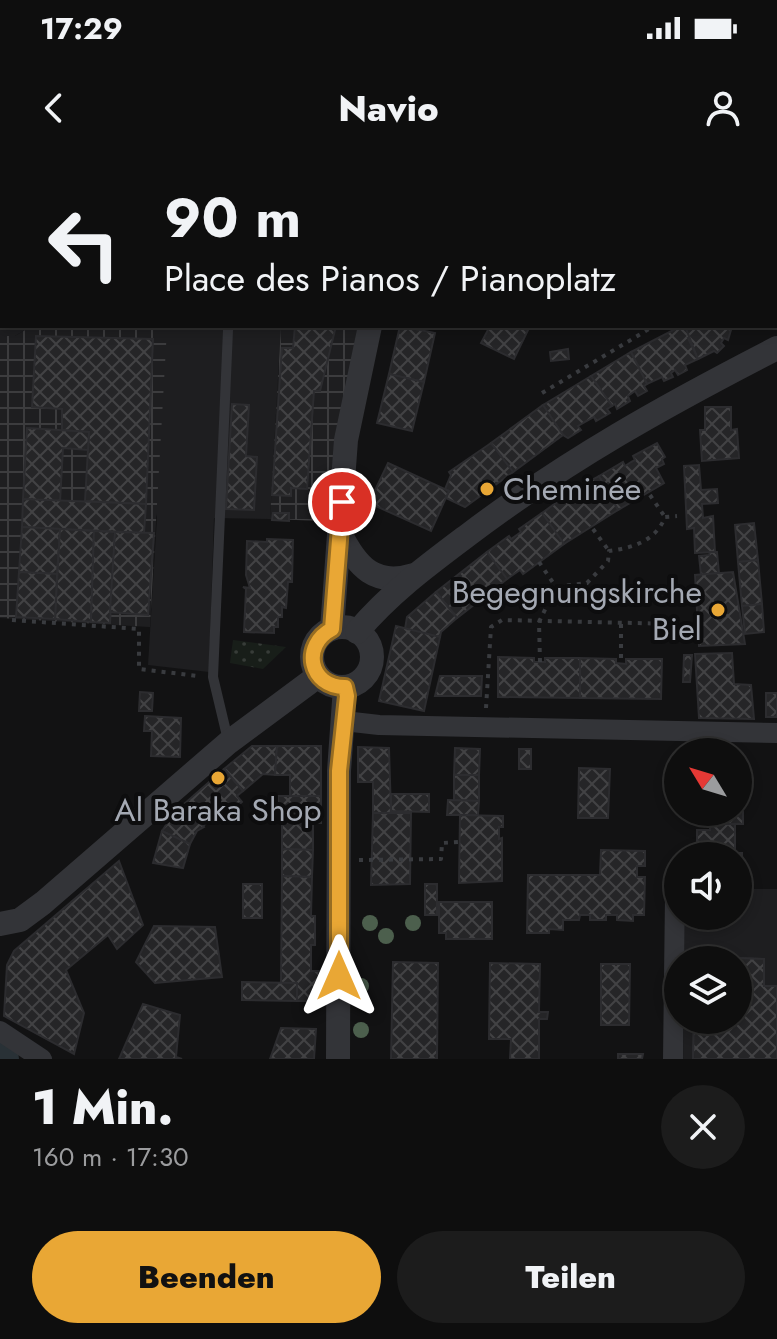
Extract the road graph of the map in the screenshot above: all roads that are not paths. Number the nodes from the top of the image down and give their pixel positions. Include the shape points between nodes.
1 (370, 328) edge
2 (228, 330) dead end
3 (777, 348) edge
4 (340, 533) junction
5 (414, 575) junction
6 (332, 629) junction
7 (357, 632) junction
8 (318, 676) junction
9 (345, 687) junction
10 (344, 721) junction
11 (777, 733) edge
12 (229, 742) junction
13 (0, 924) edge
14 (675, 930) edge
15 (0, 1031) edge
16 (42, 1059) edge
17 (338, 1059) edge
18 (673, 1059) edge

1 - 4 street via 347,429
2 - 12 lane via 213,677
3 - 5 street via 605,441
4 - 5 street via 351,556 380,578
4 - 6 street
5 - 7 street
6 - 7 street
6 - 8 street via 315,645 312,661
7 - 9 street via 369,645 371,663 362,679
8 - 9 street
8 - 12 street
9 - 10 street
10 - 11 street
10 - 17 street via 339,771
12 - 13 street via 43,903 20,920
14 - 18 street
15 - 16 street

